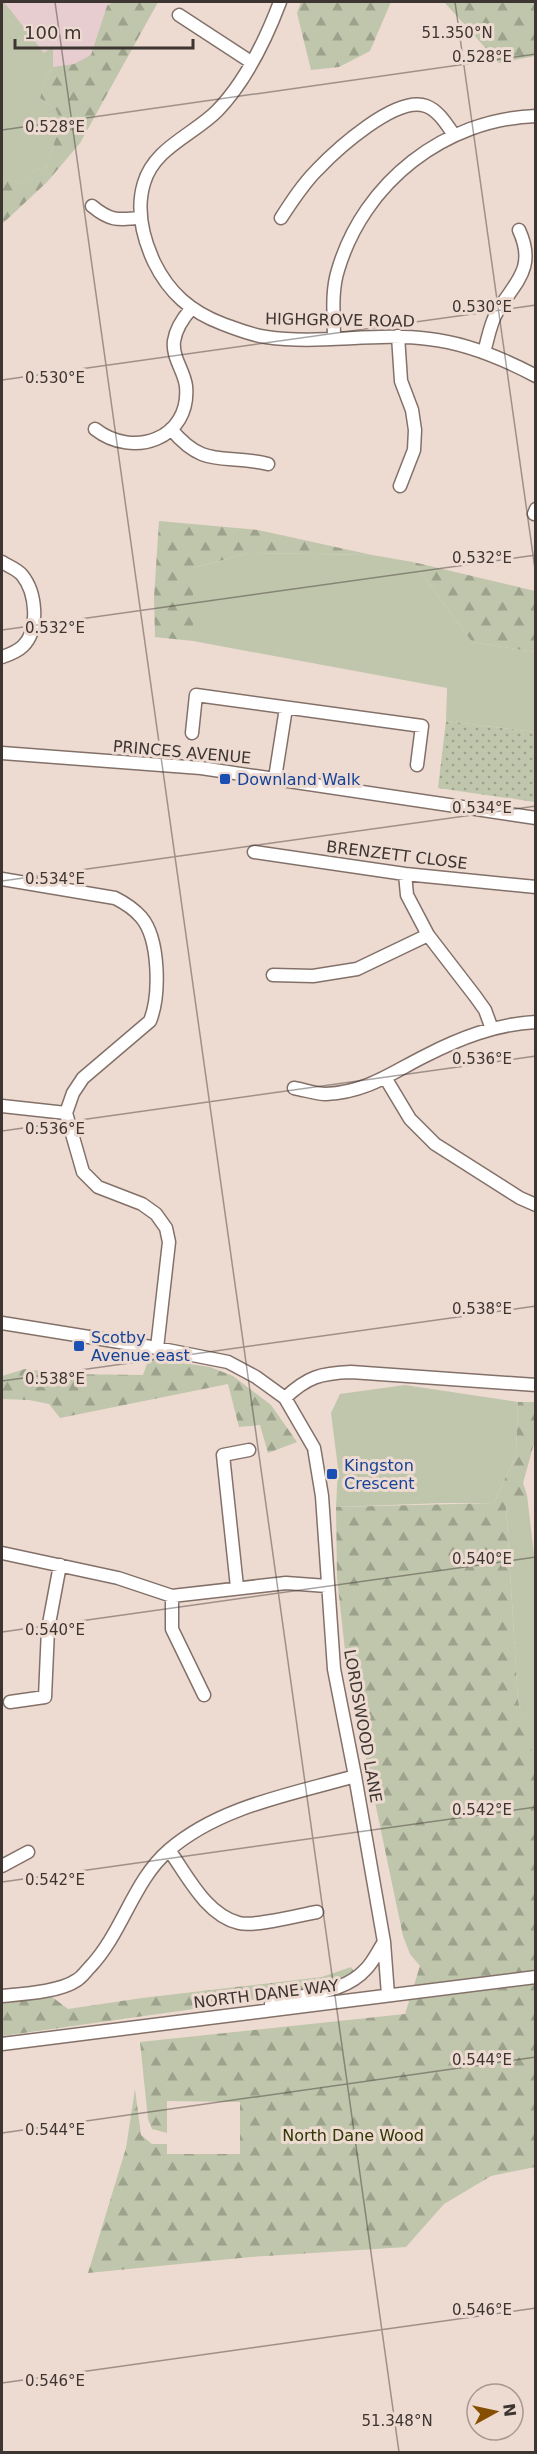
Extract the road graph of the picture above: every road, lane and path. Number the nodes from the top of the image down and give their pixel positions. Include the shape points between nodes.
1 (280, 2) edge
2 (179, 15) dead end
3 (251, 62) junction
4 (536, 116) edge
5 (454, 135) junction
6 (92, 206) dead end
7 (141, 218) junction
8 (281, 218) dead end
9 (519, 230) dead end
10 (191, 309) junction
11 (398, 336) junction
12 (334, 339) junction
13 (484, 352) junction
14 (536, 376) edge
15 (95, 429) dead end
16 (171, 429) junction
17 (268, 464) dead end
18 (400, 486) dead end
19 (2, 562) edge
20 (2, 657) edge
21 (286, 708) junction
22 (192, 733) dead end
23 (2, 753) edge
24 (417, 765) dead end
25 (275, 778) junction
26 (536, 818) edge
27 (254, 852) dead end
28 (405, 874) junction
29 (2, 879) edge
30 (536, 887) edge
31 (428, 935) junction
32 (273, 975) dead end
33 (536, 1022) edge
34 (492, 1029) junction
35 (386, 1079) junction
36 (294, 1088) dead end
37 (2, 1107) edge
38 (66, 1113) junction
39 (536, 1205) edge
40 (2, 1323) edge
41 (157, 1348) junction
42 (536, 1385) edge
43 (285, 1398) junction
44 (249, 1450) dead end
45 (2, 1553) edge
46 (60, 1565) junction
47 (327, 1586) junction
48 (237, 1587) junction
49 (172, 1596) junction
50 (204, 1695) dead end
51 (10, 1702) dead end
52 (356, 1776) junction
53 (169, 1850) junction
54 (28, 1852) dead end
55 (2, 1866) edge
56 (317, 1912) dead end
57 (384, 1942) junction
58 (536, 1977) edge
59 (388, 1995) junction
60 (2, 1996) edge
61 (250, 2012) junction
62 (2, 2044) edge

1 - 3 street, HIGHGROVE ROAD
2 - 3 street
3 - 7 street, HIGHGROVE ROAD via 215,112 154,162 144,181
4 - 5 street via 495,120
5 - 8 street via 426,106 406,106 390,113 345,143 317,169
5 - 12 street via 412,160 363,214 338,270 333,303
6 - 7 street via 106,218
7 - 10 street, HIGHGROVE ROAD via 158,270
9 - 13 street via 528,247 528,270 496,313
10 - 12 street, HIGHGROVE ROAD via 265,337
10 - 16 street via 183,318 174,343 185,392 181,413
11 - 12 street, HIGHGROVE ROAD
11 - 13 street, HIGHGROVE ROAD via 447,342
11 - 18 street via 401,381 415,430 411,459
13 - 14 street, HIGHGROVE ROAD
15 - 16 street via 106,438 128,444 144,443
16 - 17 street via 203,456
19 - 20 street via 27,582 34,603 32,633 22,647
21 - 22 street via 196,695
21 - 24 street via 423,726
21 - 25 street
23 - 25 street, PRINCES AVENUE via 184,766
25 - 26 street, PRINCES AVENUE
27 - 28 street, BRENZETT CLOSE
28 - 30 street, BRENZETT CLOSE
28 - 31 street via 407,895
29 - 38 street via 115,898 142,918 149,932 157,987 150,1021 82,1078
31 - 32 street via 357,969 313,976
31 - 34 street via 485,1010
33 - 34 street
34 - 35 street via 468,1035
35 - 36 street via 362,1088 324,1094
35 - 39 street via 410,1119 435,1144
37 - 38 street
38 - 41 street via 83,1172 98,1187 142,1204 166,1228 169,1242
40 - 41 street, LORDSWOOD LANE
41 - 43 street, LORDSWOOD LANE via 228,1362
42 - 43 street via 326,1373 302,1382
43 - 47 street, LORDSWOOD LANE via 314,1448 322,1496
44 - 48 street via 223,1455
45 - 46 street
46 - 49 street
46 - 51 street via 48,1629 45,1697
47 - 48 street via 286,1583
47 - 52 street, LORDSWOOD LANE via 334,1669
48 - 49 street
49 - 50 street via 172,1629
52 - 53 street via 247,1807 196,1831
52 - 57 street, LORDSWOOD LANE
53 - 56 street via 218,1912 239,1923
53 - 60 street via 152,1867 112,1940 77,1981 43,1992
54 - 55 street
57 - 59 street, LORDSWOOD LANE
57 - 61 street via 367,1969 354,1980
58 - 59 street, NORTH DANE WAY
59 - 61 street, NORTH DANE WAY
61 - 62 street, NORTH DANE WAY

